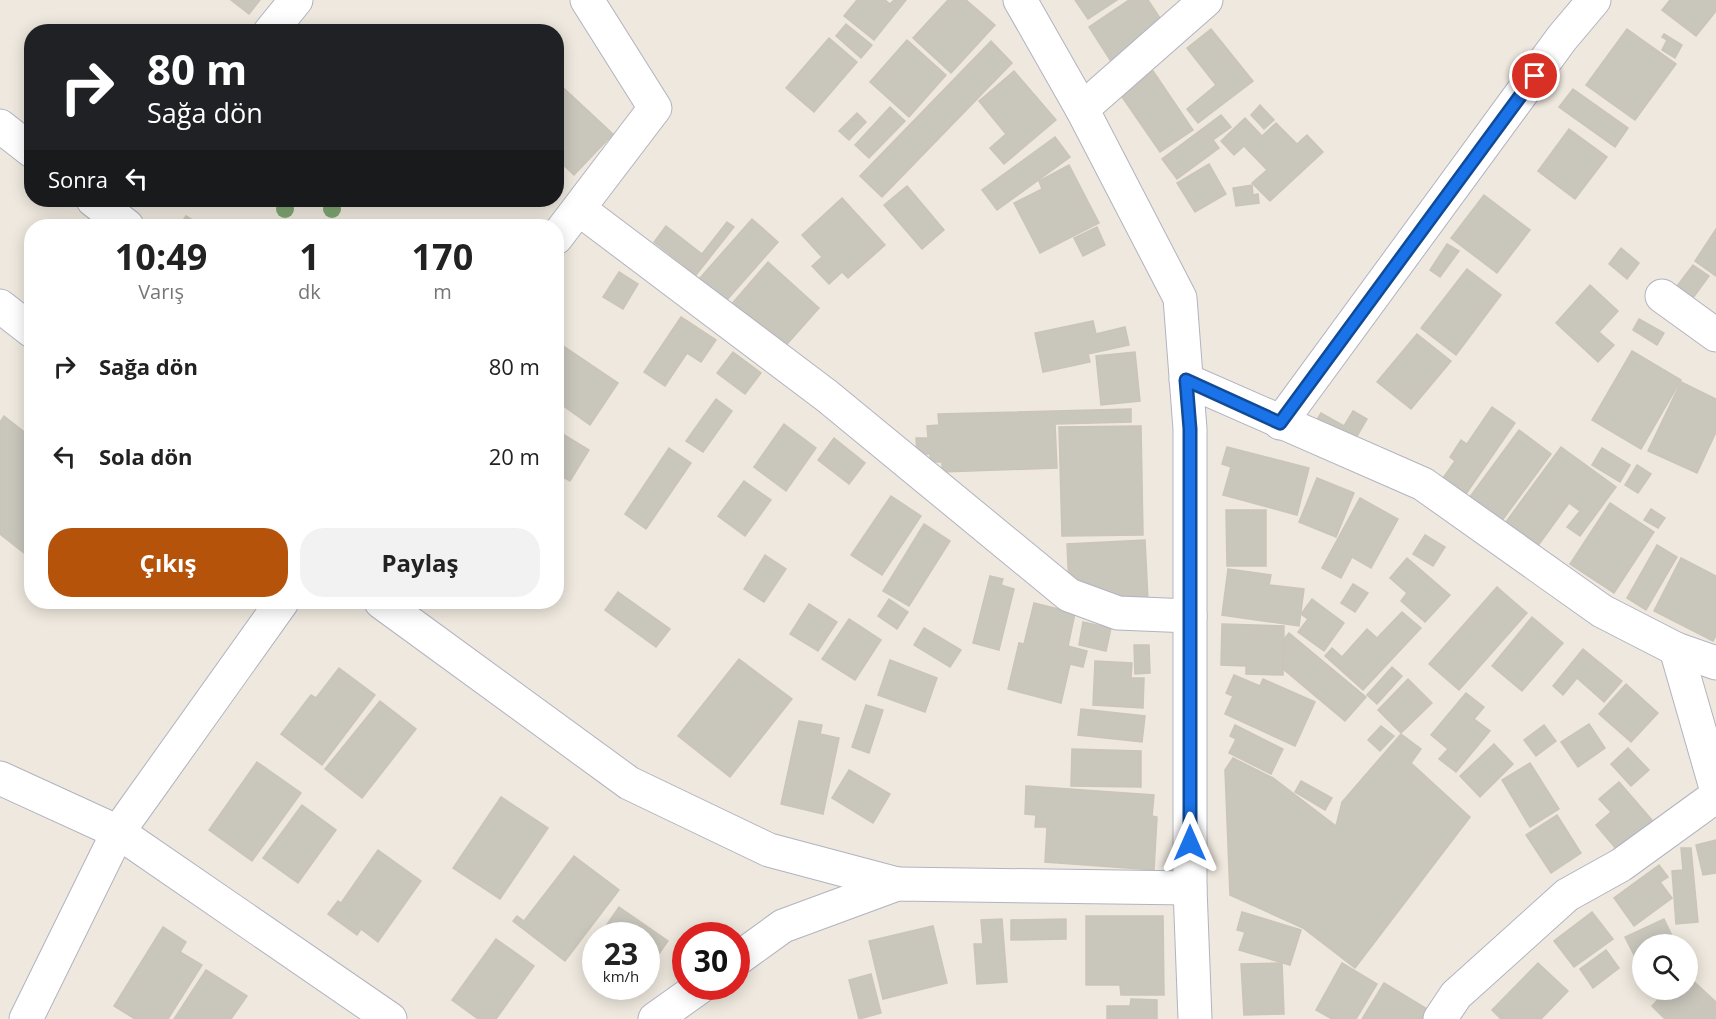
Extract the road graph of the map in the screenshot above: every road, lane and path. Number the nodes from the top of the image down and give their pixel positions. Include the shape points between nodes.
1 (296, 0) edge
2 (587, 0) edge
3 (1020, 0) edge
4 (1206, 0) edge
5 (1594, 0) edge
6 (276, 24) edge
7 (1082, 109) junction
8 (0, 126) edge
9 (24, 145) edge
10 (579, 209) junction
11 (564, 228) edge
12 (1662, 296) dead end
13 (0, 306) edge
14 (24, 325) edge
15 (1716, 335) edge
16 (1186, 380) junction
17 (1280, 423) junction
18 (277, 609) edge
19 (391, 609) edge
20 (1190, 616) junction
21 (1676, 649) junction
22 (1716, 663) edge
23 (0, 778) edge
24 (1716, 788) edge
25 (1716, 796) edge
26 (118, 832) junction
27 (897, 884) junction
28 (1190, 888) junction
29 (750, 950) edge
30 (681, 1000) edge
31 (26, 1019) edge
32 (390, 1019) edge
33 (655, 1019) edge
34 (1195, 1019) edge
35 (1440, 1019) edge

1 - 6 street
2 - 10 street via 655,108
3 - 7 street
4 - 7 street
5 - 17 street via 1562,38
7 - 16 street via 1180,298
8 - 9 street
10 - 11 street
10 - 20 street via 828,396 1069,595 1118,613
12 - 15 street
13 - 14 street
16 - 17 street
16 - 20 street via 1190,429
17 - 21 street via 1423,484 1602,611
18 - 26 street
19 - 27 street via 629,783 769,850
20 - 28 street
21 - 22 street
21 - 24 street
23 - 26 street
25 - 35 street via 1621,865 1567,895 1456,995
26 - 31 street
26 - 32 street
27 - 28 street
27 - 29 street via 783,926
28 - 34 street
30 - 33 street

